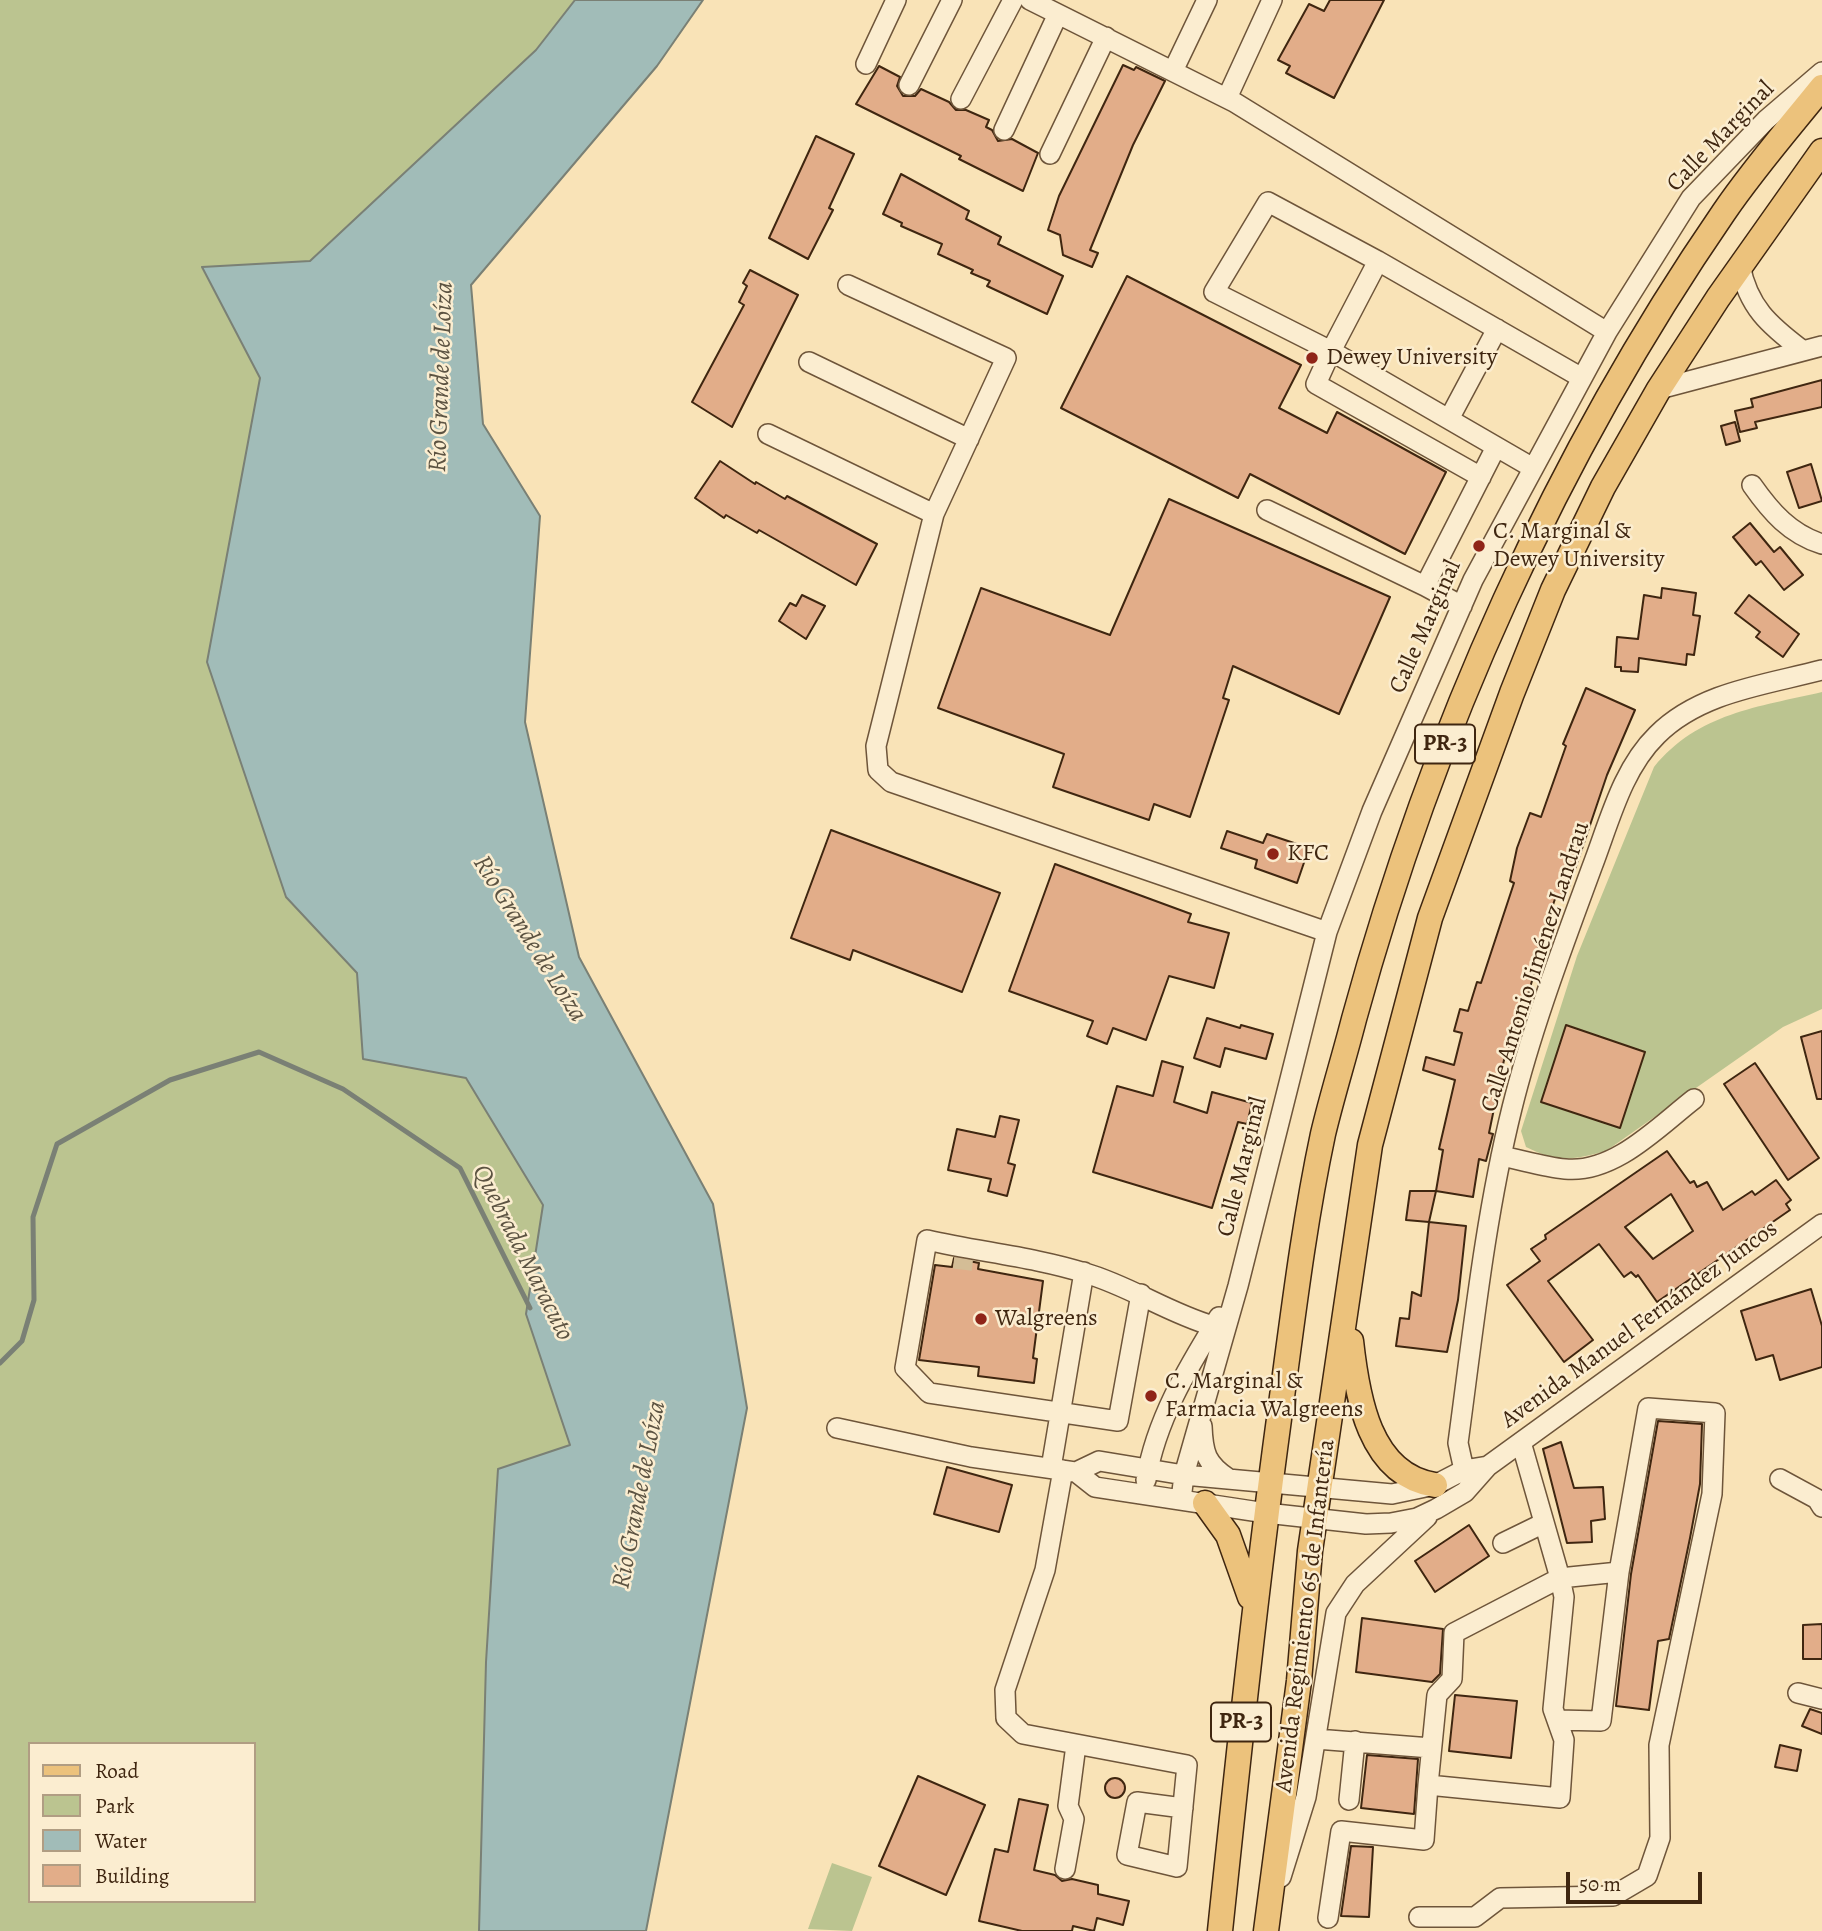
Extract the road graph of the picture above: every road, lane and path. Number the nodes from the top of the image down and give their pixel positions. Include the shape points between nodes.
1 (896, 0) edge
2 (952, 0) edge
3 (1013, 0) edge
4 (1030, 0) edge
5 (1207, 0) edge
6 (1272, 0) edge
7 (1058, 14) junction
8 (1105, 37) junction
9 (866, 64) dead end
10 (1173, 71) junction
11 (1822, 72) edge
12 (909, 85) dead end
13 (1822, 87) edge
14 (1227, 98) junction
15 (961, 99) dead end
16 (1004, 130) dead end
17 (1822, 150) edge
18 (1050, 154) dead end
19 (1378, 261) junction
20 (1740, 265) junction
21 (848, 285) dead end
22 (1497, 329) junction
23 (1607, 332) junction
24 (1822, 346) edge
25 (1802, 350) junction
26 (1331, 351) junction
27 (809, 362) dead end
28 (1582, 378) junction
29 (1659, 389) junction
30 (1449, 419) junction
31 (768, 434) dead end
32 (969, 439) junction
33 (1496, 447) junction
34 (1533, 468) junction
35 (1481, 477) junction
36 (1752, 485) dead end
37 (1267, 510) dead end
38 (934, 514) junction
39 (1822, 544) edge
40 (1425, 586) junction
41 (1462, 606) junction
42 (1822, 670) edge
43 (1327, 932) junction
44 (1694, 1099) dead end
45 (1501, 1156) junction
46 (1822, 1224) edge
47 (1014, 1258) junction
48 (979, 1262) tunnel mouth
49 (1084, 1272) junction
50 (1238, 1286) junction
51 (1141, 1294) junction
52 (1348, 1309) junction
53 (1213, 1326) junction
54 (1202, 1413) junction
55 (1060, 1414) junction
56 (837, 1428) dead end
57 (1521, 1442) junction
58 (1148, 1469) junction
59 (1063, 1470) junction
60 (1184, 1475) junction
61 (1468, 1477) junction
62 (1230, 1479) junction
63 (1780, 1479) dead end
64 (1270, 1483) junction
65 (1320, 1488) junction
66 (1143, 1494) junction
67 (1436, 1497) junction
68 (1181, 1500) junction
69 (1206, 1503) junction
70 (1822, 1507) edge
71 (1266, 1513) junction
72 (1316, 1518) junction
73 (1544, 1523) junction
74 (1503, 1543) dead end
75 (1619, 1572) junction
76 (1560, 1578) junction
77 (1253, 1610) junction
78 (1798, 1693) dead end
79 (1822, 1699) edge
80 (1557, 1720) junction
81 (1316, 1739) junction
82 (1354, 1741) junction
83 (1076, 1745) junction
84 (1432, 1748) junction
85 (1427, 1785) junction
86 (1349, 1800) dead end
87 (1183, 1808) dead end
88 (1065, 1869) dead end
89 (1419, 1917) dead end
90 (1328, 1918) dead end
91 (1267, 1926) edge
92 (1220, 1931) edge

1 - 9 street
2 - 12 street
3 - 15 street
4 - 7 street
5 - 10 street
6 - 14 street
7 - 8 street
7 - 16 street
8 - 10 street
8 - 18 street
10 - 14 street
11 - 23 street, Calle Marginal via 1766,120 1691,198
13 - 64 main road, Avenida Regimiento 65 de Infantería / PR-3 via 1727,207 1604,404 1493,627 1423,798 1383,913 1324,1133 1301,1259
14 - 23 street
17 - 20 main road, Avenida Regimiento 65 de Infantería / PR-3
19 - 22 street
19 - 26 street
19 - 26 street via 1268,202 1214,292
20 - 25 street via 1745,292 1770,326
20 - 29 main road, Avenida Regimiento 65 de Infantería / PR-3
21 - 32 street via 1006,358
22 - 28 street
22 - 30 street
23 - 28 street, Calle Marginal
24 - 25 street
25 - 29 street
26 - 30 street
26 - 35 street via 1316,384
27 - 32 street
28 - 34 street, Calle Marginal
29 - 52 main road, Avenida Regimiento 65 de Infantería / PR-3 via 1553,590 1430,918 1370,1145
30 - 33 street
31 - 38 street
32 - 38 street
33 - 34 street
33 - 35 street
34 - 41 street, Calle Marginal
35 - 40 street
36 - 39 street via 1774,516 1796,533
37 - 40 street
38 - 43 street via 876,746 878,770 891,782
40 - 41 street
41 - 43 street, Calle Marginal via 1372,811
42 - 45 street, Calle Antonio Jiménez Landrau via 1716,697 1683,713 1637,762 1567,935 1512,1106
43 - 50 street, Calle Marginal
44 - 45 street via 1615,1158 1592,1166 1566,1169
45 - 61 street, Calle Antonio Jiménez Landrau via 1458,1443
46 - 57 street, Avenida Manuel Fernández Juncos
47 - 48 street
47 - 49 street
47 - 55 street via 948,1251 927,1240 905,1368 929,1392
49 - 51 street
49 - 55 street
50 - 53 street, Calle Marginal
50 - 54 street, Calle Marginal
51 - 53 street via 1184,1318
51 - 55 street via 1118,1421
52 - 65 main road, Avenida Regimiento 65 de Infantería / PR-3
52 - 67 main road via 1361,1406 1377,1445 1396,1467
53 - 58 street, Calle Marginal via 1156,1433
54 - 60 street, Calle Marginal
54 - 62 street via 1203,1444 1211,1468
55 - 59 street
56 - 59 street via 971,1457
57 - 61 street, Avenida Manuel Fernández Juncos
57 - 73 street
58 - 59 street, Avenida Manuel Fernández Juncos via 1099,1461
58 - 60 street, Avenida Manuel Fernández Juncos
58 - 66 street, Calle Marginal
59 - 66 street, Avenida Manuel Fernández Juncos via 1095,1487
59 - 83 street via 1045,1570 1003,1705 1006,1718 1023,1734
60 - 62 street, Avenida Manuel Fernández Juncos
60 - 68 street, Calle Marginal
61 - 67 street, Avenida Manuel Fernández Juncos
62 - 64 street, Avenida Manuel Fernández Juncos
63 - 70 street via 1817,1499
64 - 65 street, Avenida Manuel Fernández Juncos
64 - 71 main road, Avenida Regimiento 65 de Infantería / PR-3
65 - 67 street, Avenida Manuel Fernández Juncos
65 - 72 main road, Avenida Regimiento 65 de Infantería / PR-3
66 - 68 street, Avenida Manuel Fernández Juncos
67 - 72 street, Avenida Manuel Fernández Juncos via 1417,1518 1391,1523
67 - 81 street via 1355,1584 1336,1613
68 - 69 street, Avenida Manuel Fernández Juncos
69 - 71 street, Avenida Manuel Fernández Juncos
69 - 77 main road via 1228,1535
71 - 72 street, Avenida Manuel Fernández Juncos
71 - 77 main road, Avenida Regimiento 65 de Infantería / PR-3
72 - 91 main road, Avenida Regimiento 65 de Infantería / PR-3
73 - 74 street
73 - 76 street
75 - 76 street
75 - 80 street via 1601,1721
75 - 89 street via 1648,1408 1715,1413 1712,1494 1659,1745 1660,1838 1647,1876 1613,1896 1500,1898 1475,1917
76 - 80 street via 1564,1597 1553,1709
76 - 84 street via 1454,1633 1451,1679 1437,1695
77 - 92 main road, Avenida Regimiento 65 de Infantería / PR-3
78 - 79 street
80 - 85 street via 1564,1740 1560,1798
81 - 82 street
81 - 91 street via 1306,1797
82 - 84 street
82 - 86 street
83 - 87 street via 1187,1765
83 - 88 street via 1068,1806 1074,1819
84 - 85 street
85 - 90 street via 1424,1840 1341,1831

